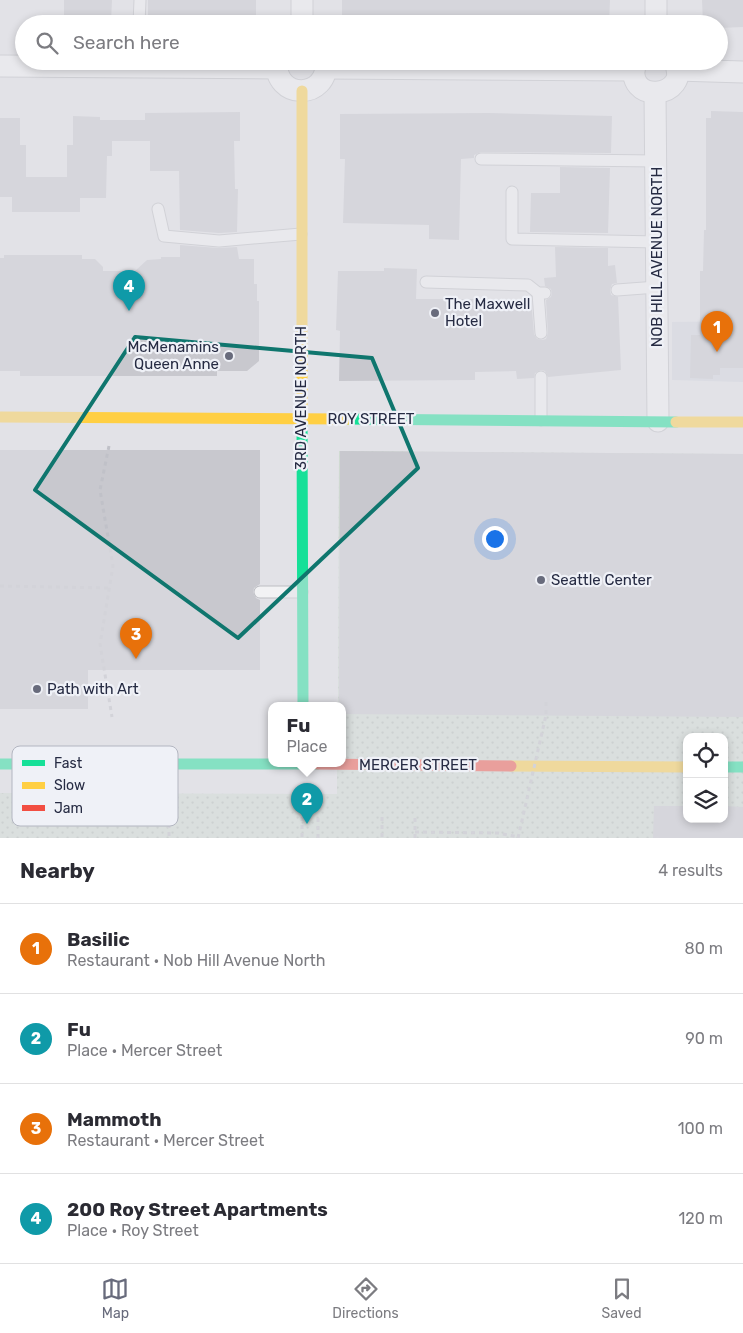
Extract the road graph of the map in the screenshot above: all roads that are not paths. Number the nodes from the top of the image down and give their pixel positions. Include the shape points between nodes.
1 (140, 0) edge
2 (302, 0) edge
3 (656, 0) edge
4 (139, 15) edge
5 (302, 15) edge
6 (656, 15) edge
7 (0, 66) edge
8 (15, 66) edge
9 (278, 70) edge
10 (325, 70) edge
11 (635, 70) edge
12 (676, 70) edge
13 (721, 70) edge
14 (743, 72) edge
15 (302, 91) junction
16 (656, 93) junction
17 (481, 159) dead end
18 (656, 160) junction
19 (512, 192) dead end
20 (158, 209) dead end
21 (301, 234) junction
22 (657, 242) junction
23 (426, 282) dead end
24 (657, 287) junction
25 (617, 290) dead end
26 (541, 333) dead end
27 (541, 378) dead end
28 (0, 417) edge
29 (301, 419) junction
30 (541, 420) junction
31 (658, 421) junction
32 (743, 422) edge
33 (260, 592) dead end
34 (302, 592) junction
35 (303, 702) edge
36 (178, 763) edge
37 (268, 763) edge
38 (346, 763) edge
39 (683, 767) edge
40 (728, 767) edge
41 (743, 767) edge

1 - 4 lane
2 - 5 street
3 - 6 street
7 - 8 street
9 - 15 street via 284,84
10 - 15 street via 320,83
11 - 16 street via 640,87
12 - 16 street via 676,80 671,87
13 - 14 street
15 - 21 street, 3RD AVENUE NORTH
16 - 18 street, NOB HILL AVENUE NORTH
17 - 18 lane
18 - 22 street, NOB HILL AVENUE NORTH
19 - 22 lane via 512,239
20 - 21 lane via 164,236 219,241
21 - 29 street, 3RD AVENUE NORTH
22 - 24 street, NOB HILL AVENUE NORTH
23 - 26 lane via 528,285 542,293
24 - 25 lane
24 - 31 street, NOB HILL AVENUE NORTH
27 - 30 lane
28 - 29 street, ROY STREET
29 - 30 street, ROY STREET
29 - 34 street, 3RD AVENUE NORTH
30 - 31 street, ROY STREET
31 - 32 street, ROY STREET
33 - 34 lane
34 - 35 street, 3RD AVENUE NORTH
36 - 37 street, MERCER STREET
38 - 39 street, MERCER STREET
40 - 41 street

